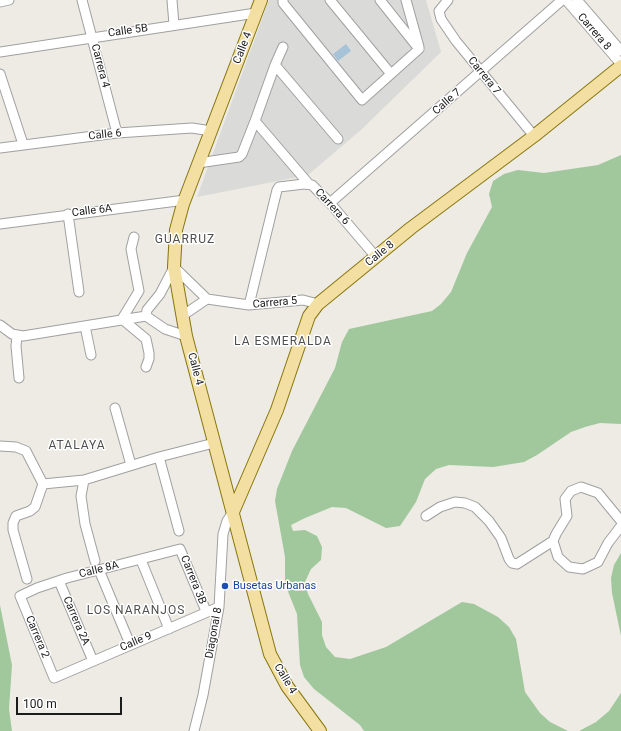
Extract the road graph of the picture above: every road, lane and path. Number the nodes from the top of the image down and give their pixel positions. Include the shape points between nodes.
1 (9, 0) edge
2 (82, 0) edge
3 (172, 0) edge
4 (261, 0) edge
5 (283, 0) edge
6 (330, 0) edge
7 (380, 0) edge
8 (406, 0) edge
9 (448, 0) edge
10 (562, 0) edge
11 (566, 0) edge
12 (577, 0) edge
13 (0, 2) edge
14 (256, 13) junction
15 (174, 25) junction
16 (92, 36) junction
17 (283, 47) dead end
18 (419, 49) junction
19 (621, 51) edge
20 (0, 52) edge
21 (275, 65) junction
22 (621, 65) edge
23 (481, 72) junction
24 (0, 74) edge
25 (390, 74) junction
26 (255, 121) junction
27 (211, 131) junction
28 (117, 133) junction
29 (534, 136) junction
30 (338, 139) dead end
31 (23, 144) junction
32 (0, 148) edge
33 (198, 163) junction
34 (308, 183) junction
35 (185, 200) junction
36 (330, 203) junction
37 (68, 214) junction
38 (0, 224) edge
39 (134, 237) dead end
40 (376, 257) junction
41 (174, 267) junction
42 (79, 292) dead end
43 (207, 299) junction
44 (318, 304) junction
45 (249, 306) junction
46 (146, 316) junction
47 (182, 316) junction
48 (122, 319) junction
49 (0, 325) edge
50 (85, 326) junction
51 (17, 336) junction
52 (186, 336) junction
53 (91, 355) dead end
54 (146, 368) dead end
55 (19, 378) dead end
56 (115, 408) dead end
57 (214, 443) junction
58 (0, 446) edge
59 (159, 457) junction
60 (131, 465) junction
61 (84, 480) junction
62 (43, 484) junction
63 (233, 512) junction
64 (426, 516) dead end
65 (621, 521) edge
66 (621, 526) edge
67 (179, 531) dead end
68 (553, 541) junction
69 (180, 549) joint
70 (141, 560) junction
71 (94, 561) dead end
72 (99, 570) junction
73 (27, 579) dead end
74 (59, 582) junction
75 (20, 596) joint
76 (219, 607) junction
77 (206, 611) junction
78 (169, 629) junction
79 (130, 644) junction
80 (93, 661) junction
81 (54, 678) joint
82 (194, 731) edge
83 (320, 731) edge

1 - 13 street
2 - 16 street, Carrera 4
3 - 15 street
4 - 14 main road, Calle 4
5 - 25 street via 362,100
6 - 25 street
7 - 18 street
8 - 18 street
9 - 23 street, Carrera 7 via 438,13
10 - 23 street, Calle 7
11 - 22 street, Carrera 8
12 - 19 street, Carrera 8
14 - 15 street, Calle 5B
14 - 27 main road, Calle 4
15 - 16 street, Calle 5B
16 - 20 street, Calle 5B
16 - 28 street, Carrera 4
17 - 21 street
18 - 25 street
21 - 26 street
21 - 30 street
22 - 29 main road, Calle 8
23 - 29 street, Carrera 7
23 - 36 street, Calle 7
24 - 31 street
26 - 33 street via 239,157
26 - 34 street
27 - 28 street, Calle 6 via 192,128
27 - 33 main road, Calle 4
28 - 31 street, Calle 6
29 - 40 main road, Calle 8
31 - 32 street, Calle 6
33 - 35 main road, Calle 4
34 - 36 street, Carrera 6
34 - 45 street, Carrera 6 via 283,186 277,190
35 - 37 street, Calle 6A
35 - 41 main road, Calle 4 via 176,230
36 - 40 street, Carrera 6
37 - 38 street, Calle 6A
37 - 42 street
39 - 48 street via 131,249 139,290
40 - 44 main road, Calle 8
41 - 43 street
41 - 46 street via 160,294 147,310
41 - 47 main road, Calle 4
43 - 45 street, Carrera 5
43 - 47 street
44 - 45 street, Carrera 5 via 304,300
44 - 63 main road, Calle 8 via 309,316 277,410
46 - 48 street
46 - 52 street via 165,329
47 - 52 main road, Calle 4
48 - 50 street
48 - 54 street via 146,339 149,360
49 - 51 street
50 - 51 street
50 - 53 street
51 - 55 street
52 - 57 main road, Calle 4
56 - 60 street
57 - 59 street
57 - 63 main road, Calle 4
58 - 62 street via 16,447 26,451
59 - 60 street
59 - 67 street
60 - 61 street
61 - 62 street
61 - 71 street via 81,496
62 - 73 street via 35,507 16,516 13,523
63 - 76 street, Diagonal 8 via 223,534
63 - 83 main road, Calle 4 via 270,654 287,686
64 - 68 street via 440,507 456,502 475,506 501,538 512,563 518,564
65 - 68 street via 598,493 581,487 571,491 565,499 567,516
66 - 68 street via 598,562 583,569 569,567 558,557
69 - 70 street, Calle 8A
69 - 77 street, Carrera 3B
70 - 72 street, Calle 8A
70 - 78 street
72 - 74 street, Calle 8A
72 - 79 street
74 - 75 street, Calle 8A
74 - 80 street, Carrera 2A
75 - 81 street, Carrera 2
76 - 77 street, Calle 9
76 - 82 street, Diagonal 8
77 - 78 street, Calle 9
78 - 79 street, Calle 9
79 - 80 street, Calle 9
80 - 81 street, Calle 9

